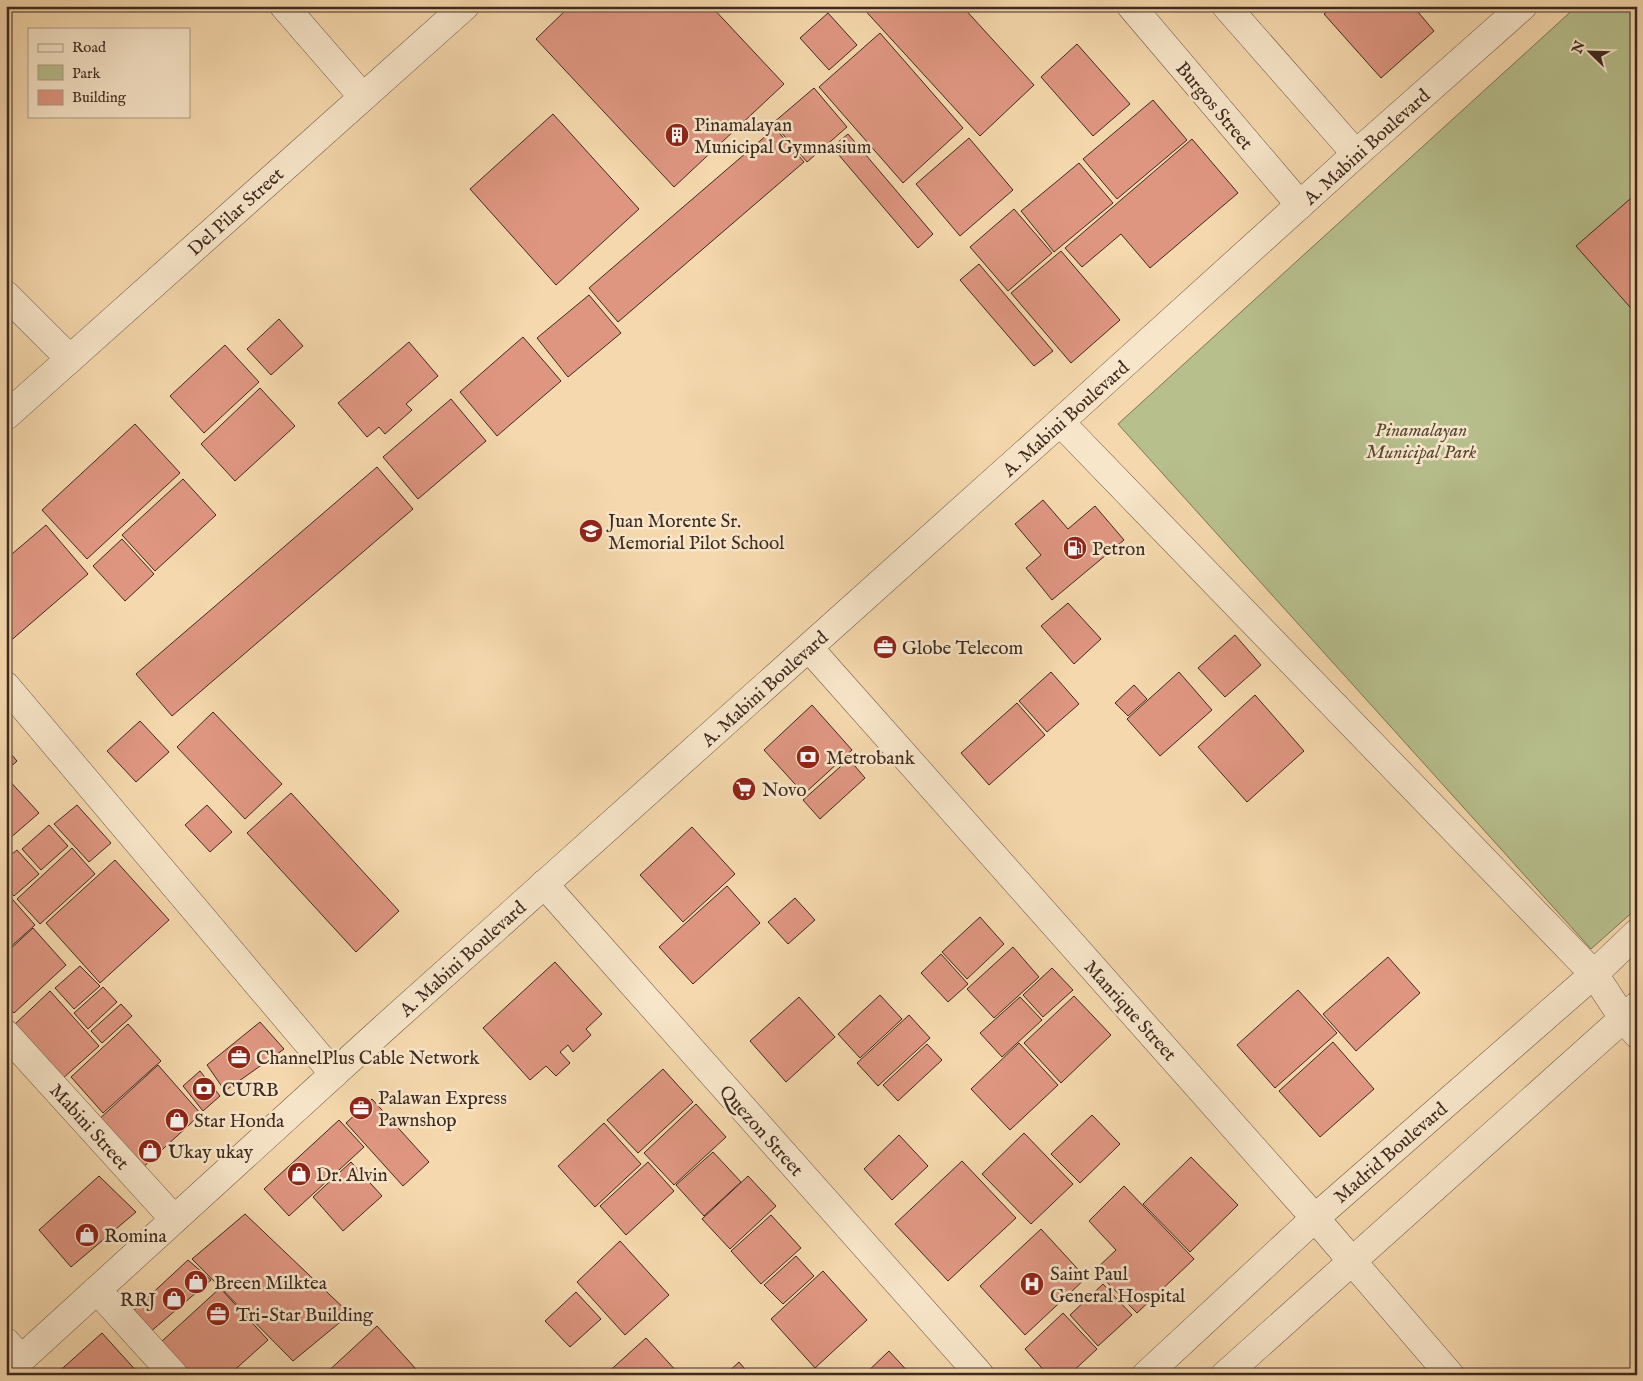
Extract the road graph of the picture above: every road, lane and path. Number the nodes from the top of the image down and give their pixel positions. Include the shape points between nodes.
1 (284, 6) edge
2 (465, 6) edge
3 (1131, 6) edge
4 (1226, 6) edge
5 (1523, 6) edge
6 (363, 97) junction
7 (1356, 154) junction
8 (1300, 204) junction
9 (6, 295) edge
10 (70, 359) junction
11 (6, 416) edge
12 (1060, 422) junction
13 (809, 648) junction
14 (6, 686) edge
15 (544, 884) junction
16 (1637, 933) edge
17 (1594, 974) junction
18 (1632, 1019) edge
19 (6, 1034) edge
20 (334, 1074) junction
21 (1315, 1218) junction
22 (174, 1219) junction
23 (1352, 1262) junction
24 (97, 1290) junction
25 (11, 1358) edge
26 (174, 1375) edge
27 (980, 1375) edge
28 (1146, 1375) edge
29 (1225, 1375) edge
30 (1450, 1375) edge

1 - 6 street
2 - 6 street, Del Pilar Street
3 - 8 street, Burgos Street
4 - 7 street
5 - 7 street, A. Mabini Boulevard
6 - 10 street, Del Pilar Street
7 - 8 street, A. Mabini Boulevard
8 - 12 street, A. Mabini Boulevard
9 - 10 street
10 - 11 street, Del Pilar Street
12 - 13 street, A. Mabini Boulevard
12 - 17 street
13 - 15 street, A. Mabini Boulevard
13 - 21 street, Manrique Street
14 - 20 street
15 - 20 street, A. Mabini Boulevard
15 - 27 street, Quezon Street
16 - 17 street, Madrid Boulevard
17 - 18 street
17 - 21 street, Madrid Boulevard
18 - 23 street
19 - 22 street, Mabini Street
20 - 22 street, A. Mabini Boulevard
21 - 23 street, Manrique Street
21 - 28 street, Madrid Boulevard
22 - 24 street, A. Mabini Boulevard
23 - 29 street
23 - 30 street, Manrique Street
24 - 25 street, A. Mabini Boulevard
24 - 26 street

